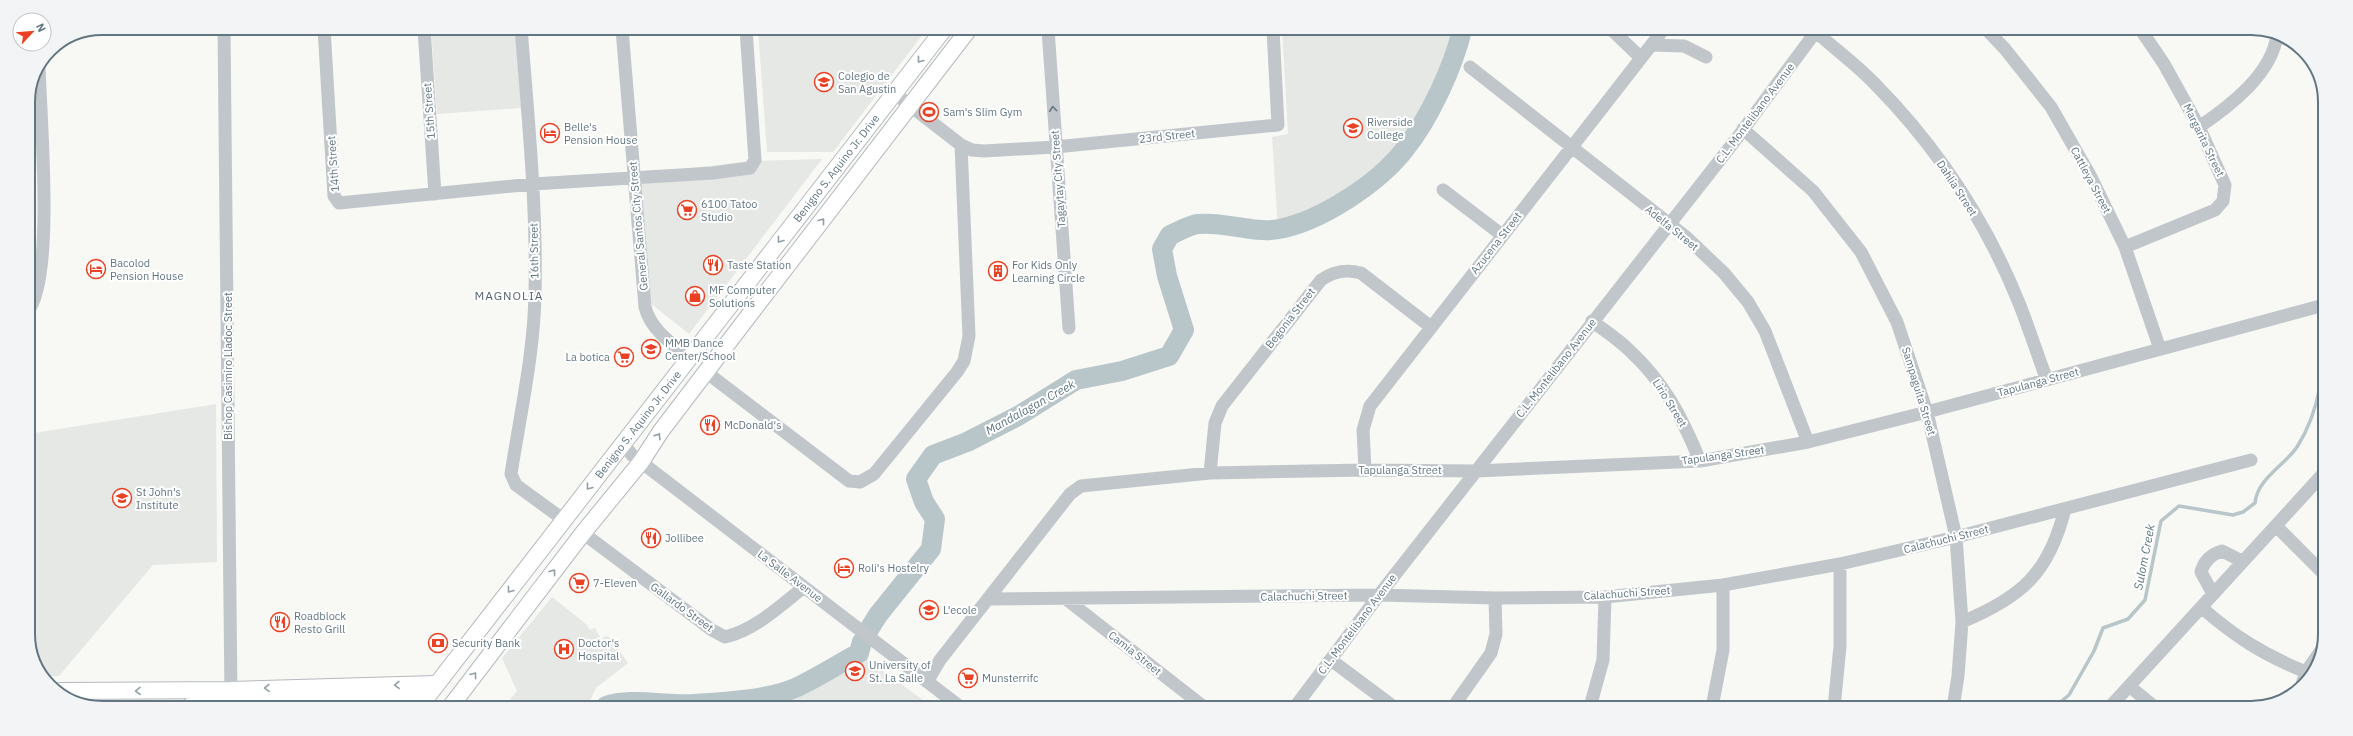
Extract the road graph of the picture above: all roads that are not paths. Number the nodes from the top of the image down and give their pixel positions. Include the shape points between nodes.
1 (224, 35) edge
2 (324, 35) edge
3 (424, 35) edge
4 (521, 35) edge
5 (622, 35) edge
6 (746, 35) edge
7 (939, 35) edge
8 (964, 35) edge
9 (1048, 35) edge
10 (1273, 35) edge
11 (1617, 35) edge
12 (1659, 35) edge
13 (1813, 35) edge
14 (1820, 35) edge
15 (1992, 35) edge
16 (2144, 35) edge
17 (2276, 40) edge
18 (1651, 44) junction
19 (1706, 57) dead end
20 (1641, 58) junction
21 (1470, 67) dead end
22 (39, 78) edge
23 (894, 93) junction
24 (911, 106) junction
25 (2199, 127) junction
26 (1743, 129) junction
27 (961, 145) junction
28 (1571, 147) junction
29 (1055, 148) junction
30 (633, 179) junction
31 (827, 179) junction
32 (532, 184) junction
33 (1443, 190) dead end
34 (844, 192) junction
35 (435, 194) junction
36 (1668, 224) junction
37 (1502, 235) junction
38 (2125, 247) junction
39 (35, 296) edge
40 (730, 305) junction
41 (2318, 306) edge
42 (747, 318) junction
43 (1592, 321) junction
44 (1431, 327) junction
45 (1069, 328) dead end
46 (2160, 349) junction
47 (689, 358) junction
48 (706, 372) junction
49 (2047, 380) junction
50 (1926, 412) junction
51 (1808, 442) junction
52 (623, 443) junction
53 (2251, 460) dead end
54 (1700, 461) junction
55 (641, 462) junction
56 (1365, 470) junction
57 (1476, 471) junction
58 (1210, 473) junction
59 (2318, 480) edge
60 (2066, 509) junction
61 (564, 520) junction
62 (2276, 526) junction
63 (583, 534) junction
64 (1956, 537) junction
65 (2242, 561) junction
66 (1840, 564) junction
67 (2318, 568) edge
68 (1723, 585) junction
69 (804, 587) junction
70 (2213, 594) junction
71 (1379, 595) junction
72 (1605, 597) junction
73 (988, 598) junction
74 (1495, 598) junction
75 (1066, 599) junction
76 (2201, 607) junction
77 (1962, 622) junction
78 (1331, 660) junction
79 (2302, 677) edge
80 (927, 682) junction
81 (436, 684) junction
82 (2129, 686) junction
83 (67, 691) edge
84 (231, 697) junction
85 (213, 701) edge
86 (385, 701) edge
87 (424, 701) edge
88 (455, 701) edge
89 (952, 701) edge
90 (1196, 701) edge
91 (1300, 701) edge
92 (1386, 701) edge
93 (1457, 701) edge
94 (1592, 701) edge
95 (1713, 701) edge
96 (1835, 701) edge
97 (1954, 701) edge
98 (2115, 701) edge
99 (2147, 701) edge

1 - 84 street, Bishop Casimiro Lladoc Street
2 - 35 street, 14th Street via 336,200 339,203
3 - 35 street, 15th Street
4 - 32 street, 16th Street
5 - 30 street, General Santos City Street
6 - 30 street via 755,160 753,165 744,169
7 -> 23 main road, Benigno S. Aquino Jr. Drive
8 - 24 main road, Benigno S. Aquino Jr. Drive
29 -> 9 street, Tagaytay City Street
10 - 29 street, 23rd Street via 1278,125
11 - 20 street
12 - 18 street, Azucena Street
13 - 26 street, C.L. Montelibano Avenue
14 - 49 street, Dahlia Street via 1874,83 1915,128 1959,186 1990,240 2019,302
15 - 38 street, Cattleya Street via 2051,107 2091,177
16 - 25 street, Margarita Street via 2164,64
17 - 25 street via 2257,78 2226,109
18 - 19 street via 1663,47 1684,46
18 - 20 street, Azucena Street
20 - 28 street, Azucena Street
21 - 28 street, Adelfa Street
22 - 39 street via 44,224 41,268
23 - 24 street
23 - 31 main road, Benigno S. Aquino Jr. Drive
24 - 27 street
24 - 34 main road, Benigno S. Aquino Jr. Drive
25 - 38 street, Margarita Street via 2225,185 2223,201 2215,210
26 - 36 street, C.L. Montelibano Avenue
26 - 50 street, Sampaguita Street via 1813,191 1861,252 1897,322
27 - 29 street, 23rd Street via 972,150 984,151
27 - 48 street via 968,349 957,372 874,474 860,482 849,481
28 - 36 street, Adelfa Street
28 - 37 street, Azucena Street
29 - 45 street, Tagaytay City Street
30 - 32 street
30 - 47 street, General Santos City Street via 648,318 655,328
31 - 34 main road
31 -> 40 main road, Benigno S. Aquino Jr. Drive
32 - 35 street
32 - 61 street, 16th Street via 535,295 533,324 511,474 516,485
33 - 37 street
42 -> 34 main road, Benigno S. Aquino Jr. Drive
36 - 43 street, C.L. Montelibano Avenue
36 - 51 street, Adelfa Street via 1685,236 1724,273 1748,302 1765,331
37 - 44 street, Azucena Street
38 - 46 street, Cattleya Street
40 - 42 main road
40 - 47 main road, Benigno S. Aquino Jr. Drive
41 - 46 street, Tapulanga Street
42 - 48 main road, Benigno S. Aquino Jr. Drive
43 - 54 street, Lirio Street via 1629,349 1660,382 1684,421
43 - 57 street, C.L. Montelibano Avenue
44 - 56 street, Azucena Street via 1370,406 1363,430
44 - 58 street, Begonia Street via 1361,273 1350,270 1330,274 1321,280 1222,406 1214,423
46 - 49 street, Tapulanga Street
47 - 52 main road, Benigno S. Aquino Jr. Drive
55 -> 48 main road, Benigno S. Aquino Jr. Drive
49 - 50 street, Tapulanga Street
50 - 51 street, Tapulanga Street
50 - 64 street, Sampaguita Street
51 - 54 street, Tapulanga Street
52 - 55 street, La Salle Avenue
52 -> 61 main road, Benigno S. Aquino Jr. Drive
53 - 60 street, Calachuchi Street
54 - 57 street, Tapulanga Street
55 - 63 main road, Benigno S. Aquino Jr. Drive
55 - 69 street, La Salle Avenue
56 - 57 street, Tapulanga Street
56 - 58 street, Tapulanga Street
57 - 71 street, C.L. Montelibano Avenue
58 - 73 street, Tapulanga Street via 1081,486 1070,494
59 - 62 street
60 - 64 street, Calachuchi Street
60 - 77 street via 2059,535 2047,559 2031,580 2011,598
61 -> 81 main road, Benigno S. Aquino Jr. Drive
62 - 65 street
62 - 67 street
63 - 69 street, Gallardo Street via 725,637 737,634 765,618
88 -> 63 main road, Benigno S. Aquino Jr. Drive
64 - 66 street, Calachuchi Street
64 - 77 street, Sampaguita Street
65 - 70 street
65 - 70 street via 2222,551 2213,554 2201,572
66 - 68 street, Calachuchi Street
66 - 96 street via 1840,646
68 - 72 street, Calachuchi Street
68 - 95 street via 1723,650
69 - 80 street, La Salle Avenue
70 - 76 street
71 - 74 street, Calachuchi Street
71 - 75 street, Calachuchi Street
71 - 78 street, C.L. Montelibano Avenue
72 - 74 street, Calachuchi Street
72 - 94 street via 1603,660
73 - 75 street, Calachuchi Street
73 - 80 street via 940,660
74 - 93 street via 1495,644 1492,653
75 - 90 street, Camia Street
76 - 79 street via 2247,644
76 - 82 street
77 - 97 street, Sampaguita Street
78 - 91 street, C.L. Montelibano Avenue
78 - 92 street
80 - 89 street, La Salle Avenue
81 -> 84 main road
81 - 87 main road, Benigno S. Aquino Jr. Drive
82 - 98 street
82 - 99 street
84 -> 83 main road
84 - 85 main road
84 - 86 main road

